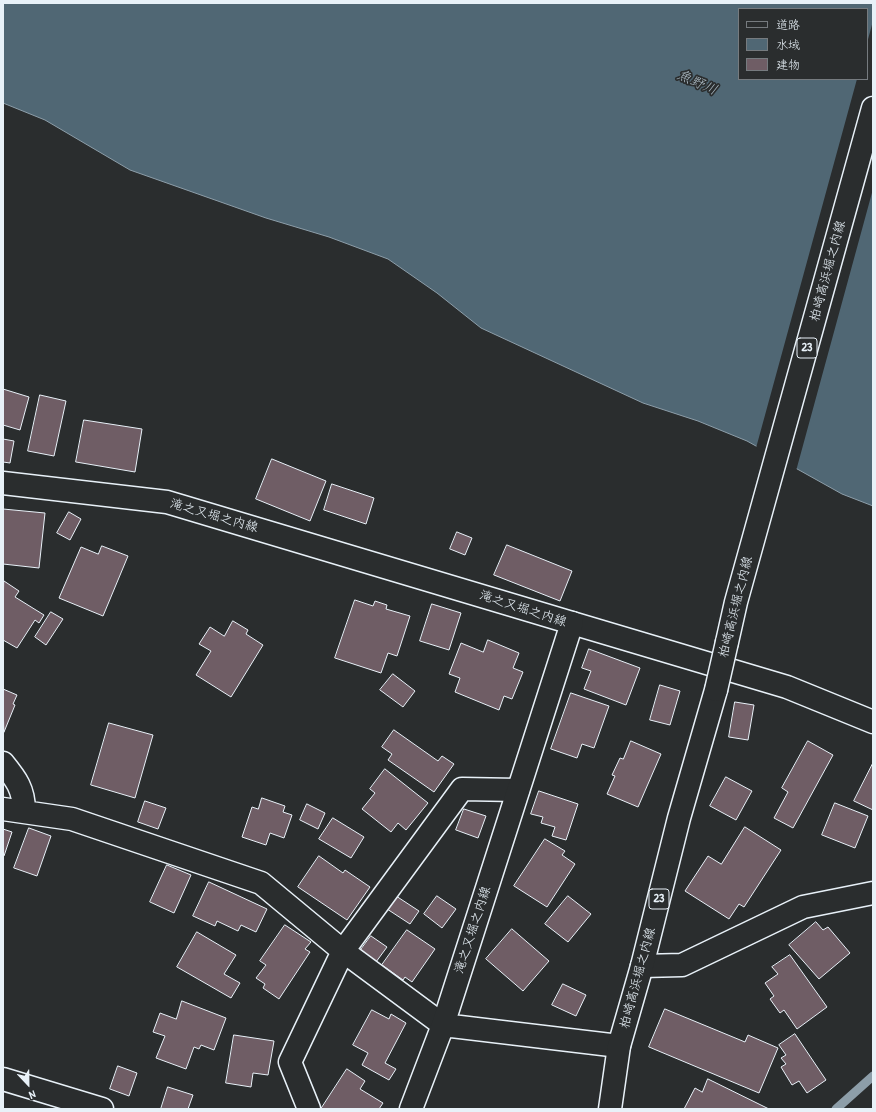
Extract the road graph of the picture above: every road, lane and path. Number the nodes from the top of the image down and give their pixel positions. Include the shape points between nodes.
1 (873, 108) edge
2 (3, 483) edge
3 (572, 623) junction
4 (873, 722) edge
5 (3, 763) edge
6 (518, 790) junction
7 (14, 810) edge
8 (873, 893) edge
9 (343, 951) junction
10 (642, 966) junction
11 (443, 1025) junction
12 (619, 1046) junction
13 (3, 1079) edge
14 (102, 1109) edge
15 (309, 1109) edge
16 (411, 1109) edge
17 (610, 1109) edge

1 - 10 main road, 柏崎高浜堀之内線 / 23, bridge via 740,588 716,690 679,818
2 - 3 main road, 滝之又堀之内線 via 167,502
3 - 4 main road via 787,687
3 - 6 main road, 滝之又堀之内線
5 - 7 main road via 12,773 24,796
6 - 9 main road via 462,789
6 - 11 main road, 滝之又堀之内線
7 - 9 main road via 72,819 261,883
8 - 10 main road via 803,907 682,965
9 - 11 main road
9 - 15 main road via 290,1062
10 - 12 main road, 柏崎高浜堀之内線 / 23
11 - 12 main road
11 - 16 main road, 滝之又堀之内線
12 - 17 main road, 柏崎高浜堀之内線 / 23
13 - 14 main road

